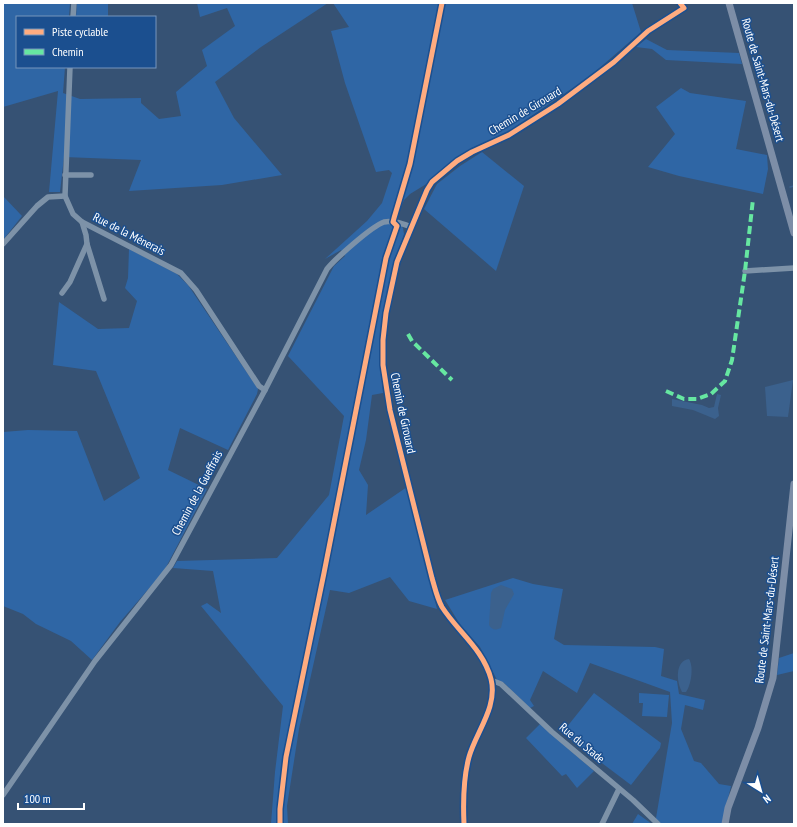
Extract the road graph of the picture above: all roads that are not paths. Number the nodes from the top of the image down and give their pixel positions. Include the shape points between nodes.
1 (74, 3) edge
2 (729, 3) edge
3 (682, 5) edge
4 (73, 16) edge
5 (70, 68) edge
6 (65, 175) junction
7 (91, 175) dead end
8 (65, 196) junction
9 (82, 222) junction
10 (412, 227) junction
11 (96, 229) junction
12 (794, 233) edge
13 (86, 235) junction
14 (3, 244) edge
15 (87, 244) junction
16 (794, 268) edge
17 (745, 271) dead end
18 (62, 293) dead end
19 (104, 299) dead end
20 (265, 390) junction
21 (794, 484) edge
22 (491, 680) junction
23 (619, 789) junction
24 (3, 795) edge
25 (464, 824) edge
26 (602, 824) edge
27 (658, 824) edge
28 (725, 824) edge

1 - 4 street
2 - 12 main road, Route de Saint-Mars-du-Désert
3 - 10 street, Chemin de Girouard via 614,62 558,104 509,135 472,152 440,174 427,190
5 - 6 street, Rue de la Ménerais
6 - 7 street
6 - 8 street, Rue de la Ménerais
8 - 9 street, Rue de la Ménerais via 73,214
8 - 14 street via 48,197
9 - 11 street, Rue de la Ménerais
9 - 13 street
10 - 20 street, Chemin de la Gueffrais via 391,222 380,224 337,257 327,269
10 - 22 street, Chemin de Girouard via 397,262 386,313 383,365 386,390 438,598 449,616 479,652
11 - 13 street
11 - 20 street, Rue de la Ménerais via 180,273 196,290 259,386
13 - 15 street
15 - 18 street via 70,282
15 - 19 street
16 - 17 street
20 - 24 street, Chemin de la Gueffrais via 172,565 95,661
21 - 28 main road, Route de Saint-Mars-du-Désert via 773,678 758,728 728,808
22 - 23 street, Rue du Stade via 500,684
22 - 25 street, Chemin de Girouard via 490,706 466,770
23 - 26 street
23 - 27 street, Rue du Stade

